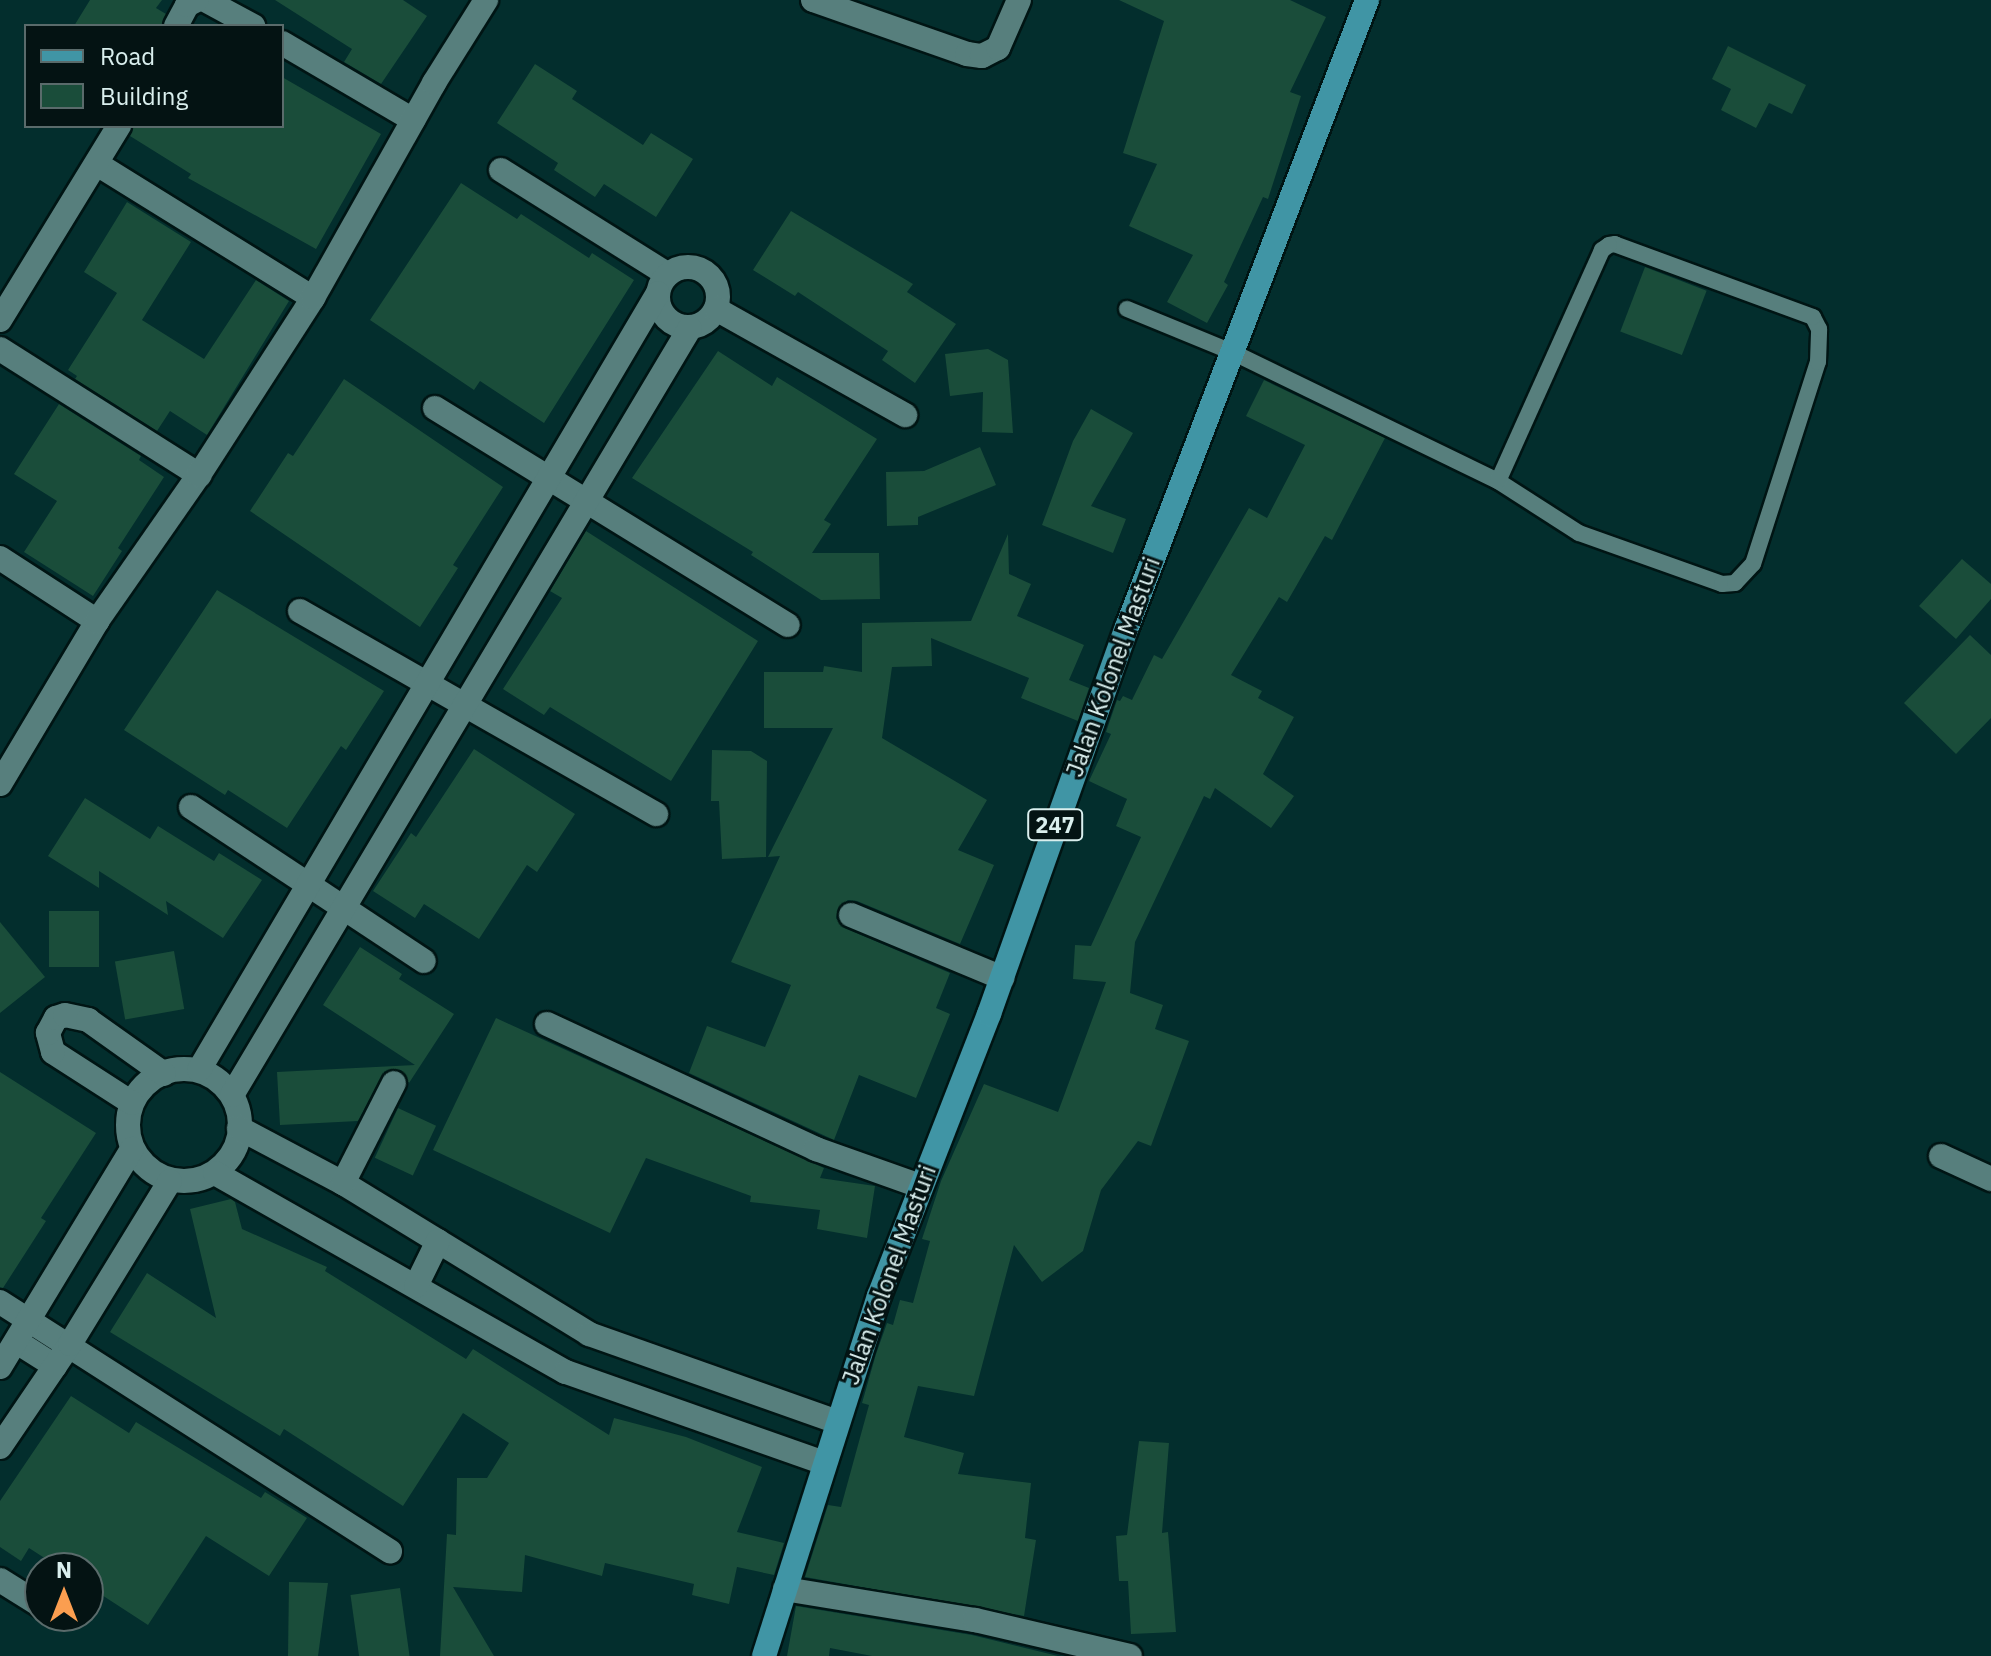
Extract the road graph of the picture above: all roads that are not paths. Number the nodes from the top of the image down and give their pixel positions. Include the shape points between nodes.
1 (197, 0) edge
2 (205, 0) edge
3 (486, 0) edge
4 (813, 0) edge
5 (1019, 0) edge
6 (1367, 0) edge
7 (177, 24) edge
8 (249, 24) edge
9 (284, 44) edge
10 (413, 120) junction
11 (118, 128) edge
12 (97, 164) junction
13 (501, 170) dead end
14 (663, 284) junction
15 (313, 298) junction
16 (716, 309) junction
17 (1127, 309) dead end
18 (0, 320) edge
19 (690, 328) junction
20 (0, 349) edge
21 (1232, 352) junction
22 (435, 408) dead end
23 (905, 415) dead end
24 (199, 475) junction
25 (548, 478) junction
26 (1498, 481) junction
27 (586, 501) junction
28 (529, 510) junction
29 (566, 534) junction
30 (0, 558) edge
31 (300, 611) dead end
32 (97, 621) junction
33 (788, 625) dead end
34 (427, 684) junction
35 (464, 705) junction
36 (408, 716) junction
37 (445, 738) junction
38 (3, 773) edge
39 (191, 807) dead end
40 (656, 814) dead end
41 (308, 886) junction
42 (343, 909) junction
43 (851, 915) dead end
44 (290, 916) junction
45 (325, 939) junction
46 (424, 961) dead end
47 (1002, 978) junction
48 (547, 1024) dead end
49 (199, 1070) junction
50 (164, 1074) junction
51 (394, 1083) dead end
52 (232, 1095) junction
53 (132, 1103) junction
54 (239, 1128) junction
55 (132, 1149) junction
56 (1941, 1156) dead end
57 (215, 1173) junction
58 (1991, 1179) edge
59 (170, 1181) junction
60 (343, 1183) junction
61 (920, 1186) junction
62 (438, 1241) junction
63 (416, 1286) junction
64 (0, 1302) edge
65 (32, 1320) junction
66 (17, 1342) junction
67 (70, 1344) junction
68 (55, 1366) junction
69 (0, 1367) edge
70 (837, 1422) junction
71 (0, 1447) edge
72 (824, 1463) junction
73 (390, 1551) dead end
74 (0, 1580) edge
75 (785, 1589) junction
76 (24, 1595) edge
77 (764, 1656) edge
78 (1130, 1656) edge

1 - 7 street via 187,5
2 - 8 street
3 - 10 street
4 - 5 street via 982,56 998,48
6 - 21 main road, Jalan Kolonel Masturi / 247
9 - 10 street
10 - 15 street
11 - 12 street
12 - 15 street
12 - 18 street
13 - 14 street
14 - 16 street via 686,267 705,272 717,288
14 - 19 street via 659,307 676,325
14 - 25 street
15 - 24 street
16 - 19 street via 705,322
16 - 23 street
17 - 21 lane
19 - 27 street
20 - 24 street
21 - 26 lane
21 - 47 main road, Jalan Kolonel Masturi / 247
22 - 25 street
24 - 32 street
25 - 27 street
25 - 28 street
26 - 26 lane via 1602,250 1609,245 1813,317 1819,329 1818,362 1753,564 1735,583 1697,578 1579,533
27 - 29 street
27 - 33 street
28 - 29 street
28 - 34 street
29 - 35 street
30 - 32 street
31 - 34 street
32 - 38 street
34 - 35 street
34 - 36 street
35 - 37 street
35 - 40 street
36 - 37 street
36 - 41 street
37 - 42 street
39 - 41 street
41 - 42 street
41 - 44 street
42 - 45 street
42 - 46 street
43 - 47 street
44 - 45 street
44 - 49 street
45 - 52 street
47 - 61 main road, Jalan Kolonel Masturi / 247
48 - 61 street via 816,1149
49 - 50 street
49 - 52 street via 218,1079
50 - 53 street via 144,1084
50 - 53 street via 88,1020 56,1018 48,1033 53,1052
51 - 60 street
52 - 54 street
53 - 55 street via 127,1124
54 - 57 street via 233,1153
54 - 60 street
55 - 59 street via 144,1167
55 - 65 street
56 - 58 street
57 - 59 street
57 - 63 street
59 - 67 street
60 - 62 street
61 - 70 main road, Jalan Kolonel Masturi / 247
62 - 63 street
62 - 70 street via 589,1334
63 - 72 street via 566,1372
64 - 65 street
65 - 66 street
65 - 67 street
66 - 68 street
66 - 69 street
67 - 68 street
67 - 73 street
68 - 71 street
70 - 72 main road, Jalan Kolonel Masturi / 247
72 - 75 main road, Jalan Kolonel Masturi / 247
74 - 76 street
75 - 77 main road, Jalan Kolonel Masturi / 247
75 - 78 street via 975,1620

